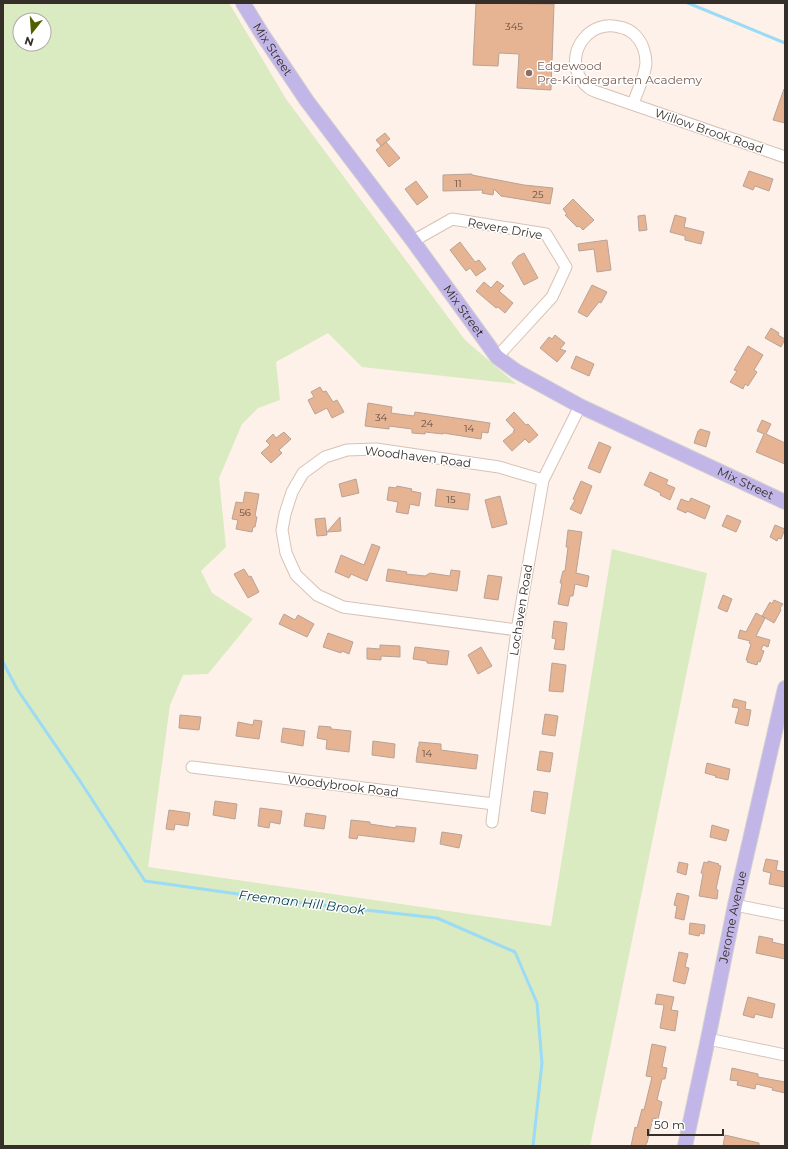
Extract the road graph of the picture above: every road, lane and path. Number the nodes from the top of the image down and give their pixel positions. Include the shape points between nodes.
1 (243, 3) edge
2 (633, 104) junction
3 (785, 157) edge
4 (413, 241) junction
5 (497, 357) junction
6 (580, 406) junction
7 (543, 480) junction
8 (785, 502) edge
9 (517, 630) junction
10 (785, 688) edge
11 (192, 767) dead end
12 (494, 804) junction
13 (492, 822) dead end
14 (735, 904) junction
15 (785, 915) edge
16 (708, 1039) junction
17 (785, 1055) edge
18 (685, 1146) edge

1 - 4 main road, Mix Street via 307,101
2 - 2 street, Willow Brook Road via 592,90 581,80 575,64 576,54 585,36 593,30 614,25 624,28 639,40 645,55 645,68
2 - 3 street, Willow Brook Road
4 - 5 main road, Mix Street
4 - 5 street, Revere Drive via 452,219 546,234 566,267 552,297
5 - 6 main road, Mix Street via 516,372
6 - 7 street, Lochaven Road
6 - 8 main road, Mix Street
7 - 9 street, Lochaven Road
7 - 9 street, Woodhaven Road via 499,467 376,449 347,450 325,457 303,473 292,492 282,530 286,553 296,575 317,595 343,607
9 - 12 street, Lochaven Road
10 - 14 main road, Jerome Avenue
11 - 12 street, Woodybrook Road
12 - 13 street, Lochaven Road
14 - 15 street
14 - 16 main road, Jerome Avenue
16 - 17 street
16 - 18 main road, Jerome Avenue

